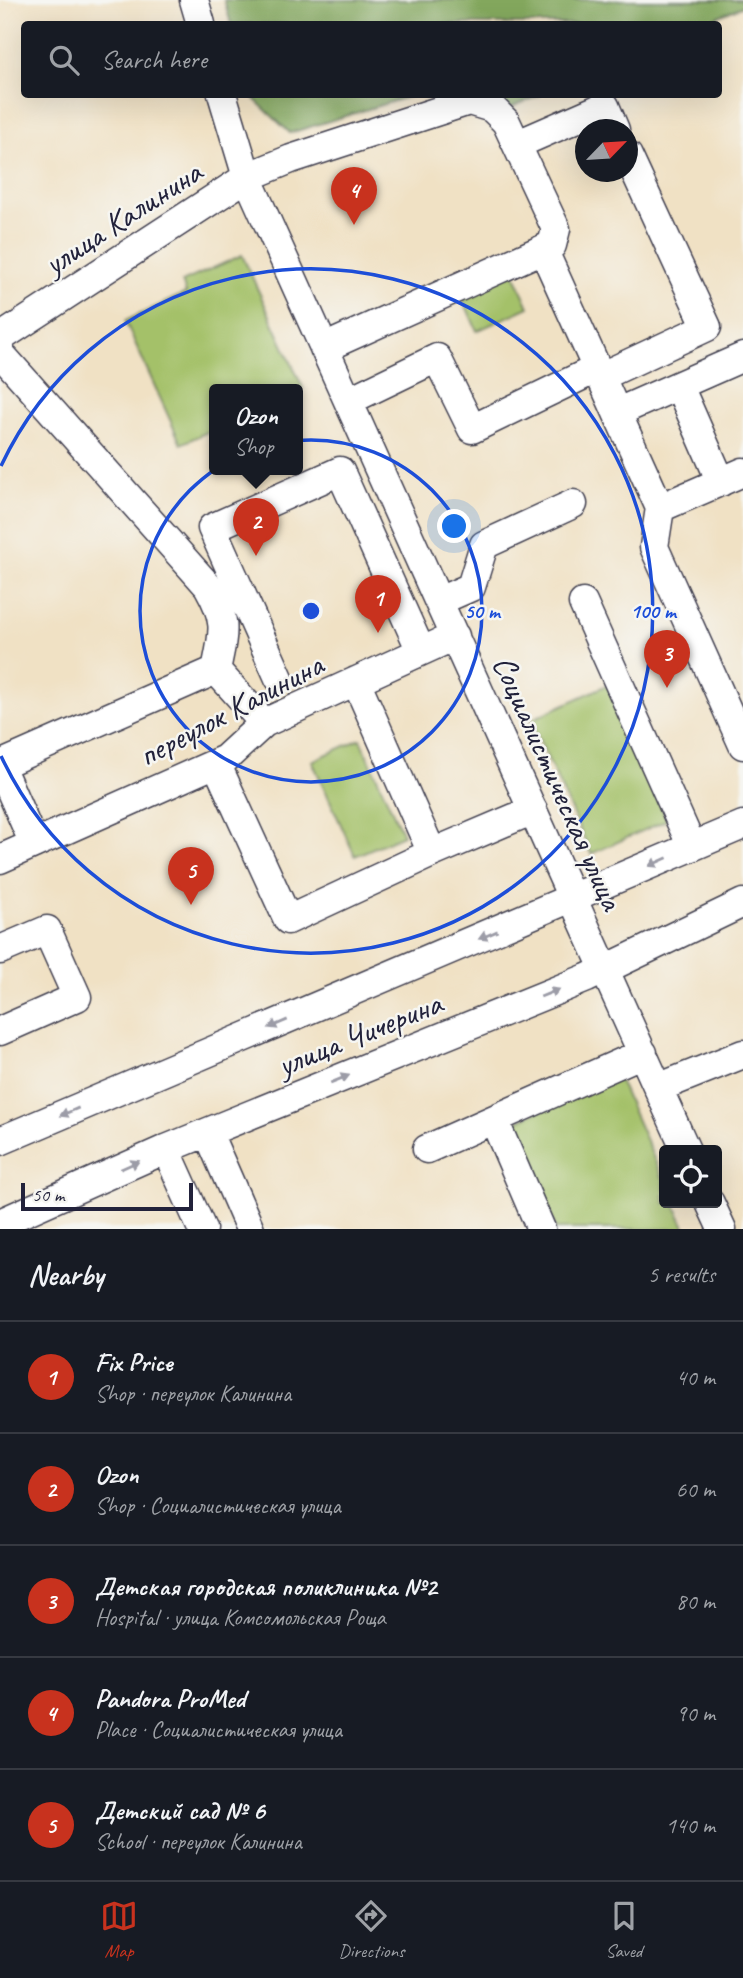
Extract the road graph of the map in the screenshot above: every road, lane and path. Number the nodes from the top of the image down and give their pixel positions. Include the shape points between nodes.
1 (194, 0) edge
2 (200, 21) edge
3 (223, 98) edge
4 (610, 119) edge
5 (518, 144) junction
6 (247, 177) junction
7 (638, 178) edge
8 (543, 249) junction
9 (0, 338) edge
10 (324, 348) junction
11 (0, 353) edge
12 (743, 357) edge
13 (600, 372) junction
14 (10, 381) edge
15 (679, 386) junction
16 (348, 401) junction
17 (618, 412) junction
18 (732, 477) edge
19 (573, 504) dead end
20 (660, 508) junction
21 (439, 601) junction
22 (583, 603) dead end
23 (455, 636) junction
24 (421, 651) junction
25 (216, 670) junction
26 (279, 678) dead end
27 (356, 681) junction
28 (737, 715) edge
29 (264, 723) junction
30 (743, 745) edge
31 (216, 763) junction
32 (0, 766) edge
33 (533, 810) junction
34 (743, 825) edge
35 (34, 845) junction
36 (692, 847) junction
37 (432, 853) junction
38 (0, 859) edge
39 (573, 899) junction
40 (743, 903) edge
41 (0, 950) edge
42 (606, 970) junction
43 (0, 1031) edge
44 (643, 1054) junction
45 (743, 1054) edge
46 (659, 1088) junction
47 (494, 1120) junction
48 (208, 1133) junction
49 (0, 1141) edge
50 (685, 1145) edge
51 (166, 1149) junction
52 (427, 1149) dead end
53 (712, 1208) edge
54 (0, 1223) edge
55 (202, 1229) edge
56 (250, 1229) edge
57 (541, 1229) edge
58 (722, 1229) edge

1 - 2 street
3 - 6 street, Социалистическая улица
4 - 5 street via 604,106
5 - 6 street, улица Калинина via 492,108 469,101
5 - 8 street, улица Калинина via 556,229 552,245
6 - 9 street, улица Калинина
6 - 10 street, Социалистическая улица
7 - 13 street via 707,327
8 - 10 street
8 - 13 street
10 - 16 street, Социалистическая улица
11 - 14 street
12 - 15 street
13 - 16 street via 472,429 438,358
13 - 17 street
14 - 25 street via 208,586 221,608 223,634
15 - 17 street
15 - 18 street
16 - 21 street, Социалистическая улица
17 - 20 street
18 - 20 street
19 - 21 street via 484,545 471,587
20 - 28 street via 654,547
21 - 23 street, Социалистическая улица
22 - 36 street
23 - 24 street, переулок Калинина
23 - 33 street, Социалистическая улица
24 - 26 street via 340,471 212,528
24 - 27 street, переулок Калинина
25 - 29 street
25 - 32 street
27 - 29 street, переулок Калинина
27 - 37 street
28 - 30 street
29 - 31 street, переулок Калинина
31 - 35 street, переулок Калинина
31 - 37 street via 288,920
32 - 35 street
33 - 37 street
33 - 39 street, Социалистическая улица
34 - 36 street, улица Чичерина
35 - 38 street, переулок Калинина
36 -> 39 street, улица Чичерина
39 - 42 street, Социалистическая улица
39 -> 49 street, улица Чичерина
40 - 42 street, улица Чичерина
41 - 43 street via 47,930 77,997
42 - 44 street, Социалистическая улица
48 -> 42 street, улица Чичерина
44 - 46 street, Социалистическая улица
44 - 47 street
45 - 46 street
46 - 50 street, Социалистическая улица
47 - 52 street
47 - 57 street
48 - 51 street, улица Чичерина
48 - 56 street
54 -> 51 street, улица Чичерина
51 - 55 street
53 - 58 street

